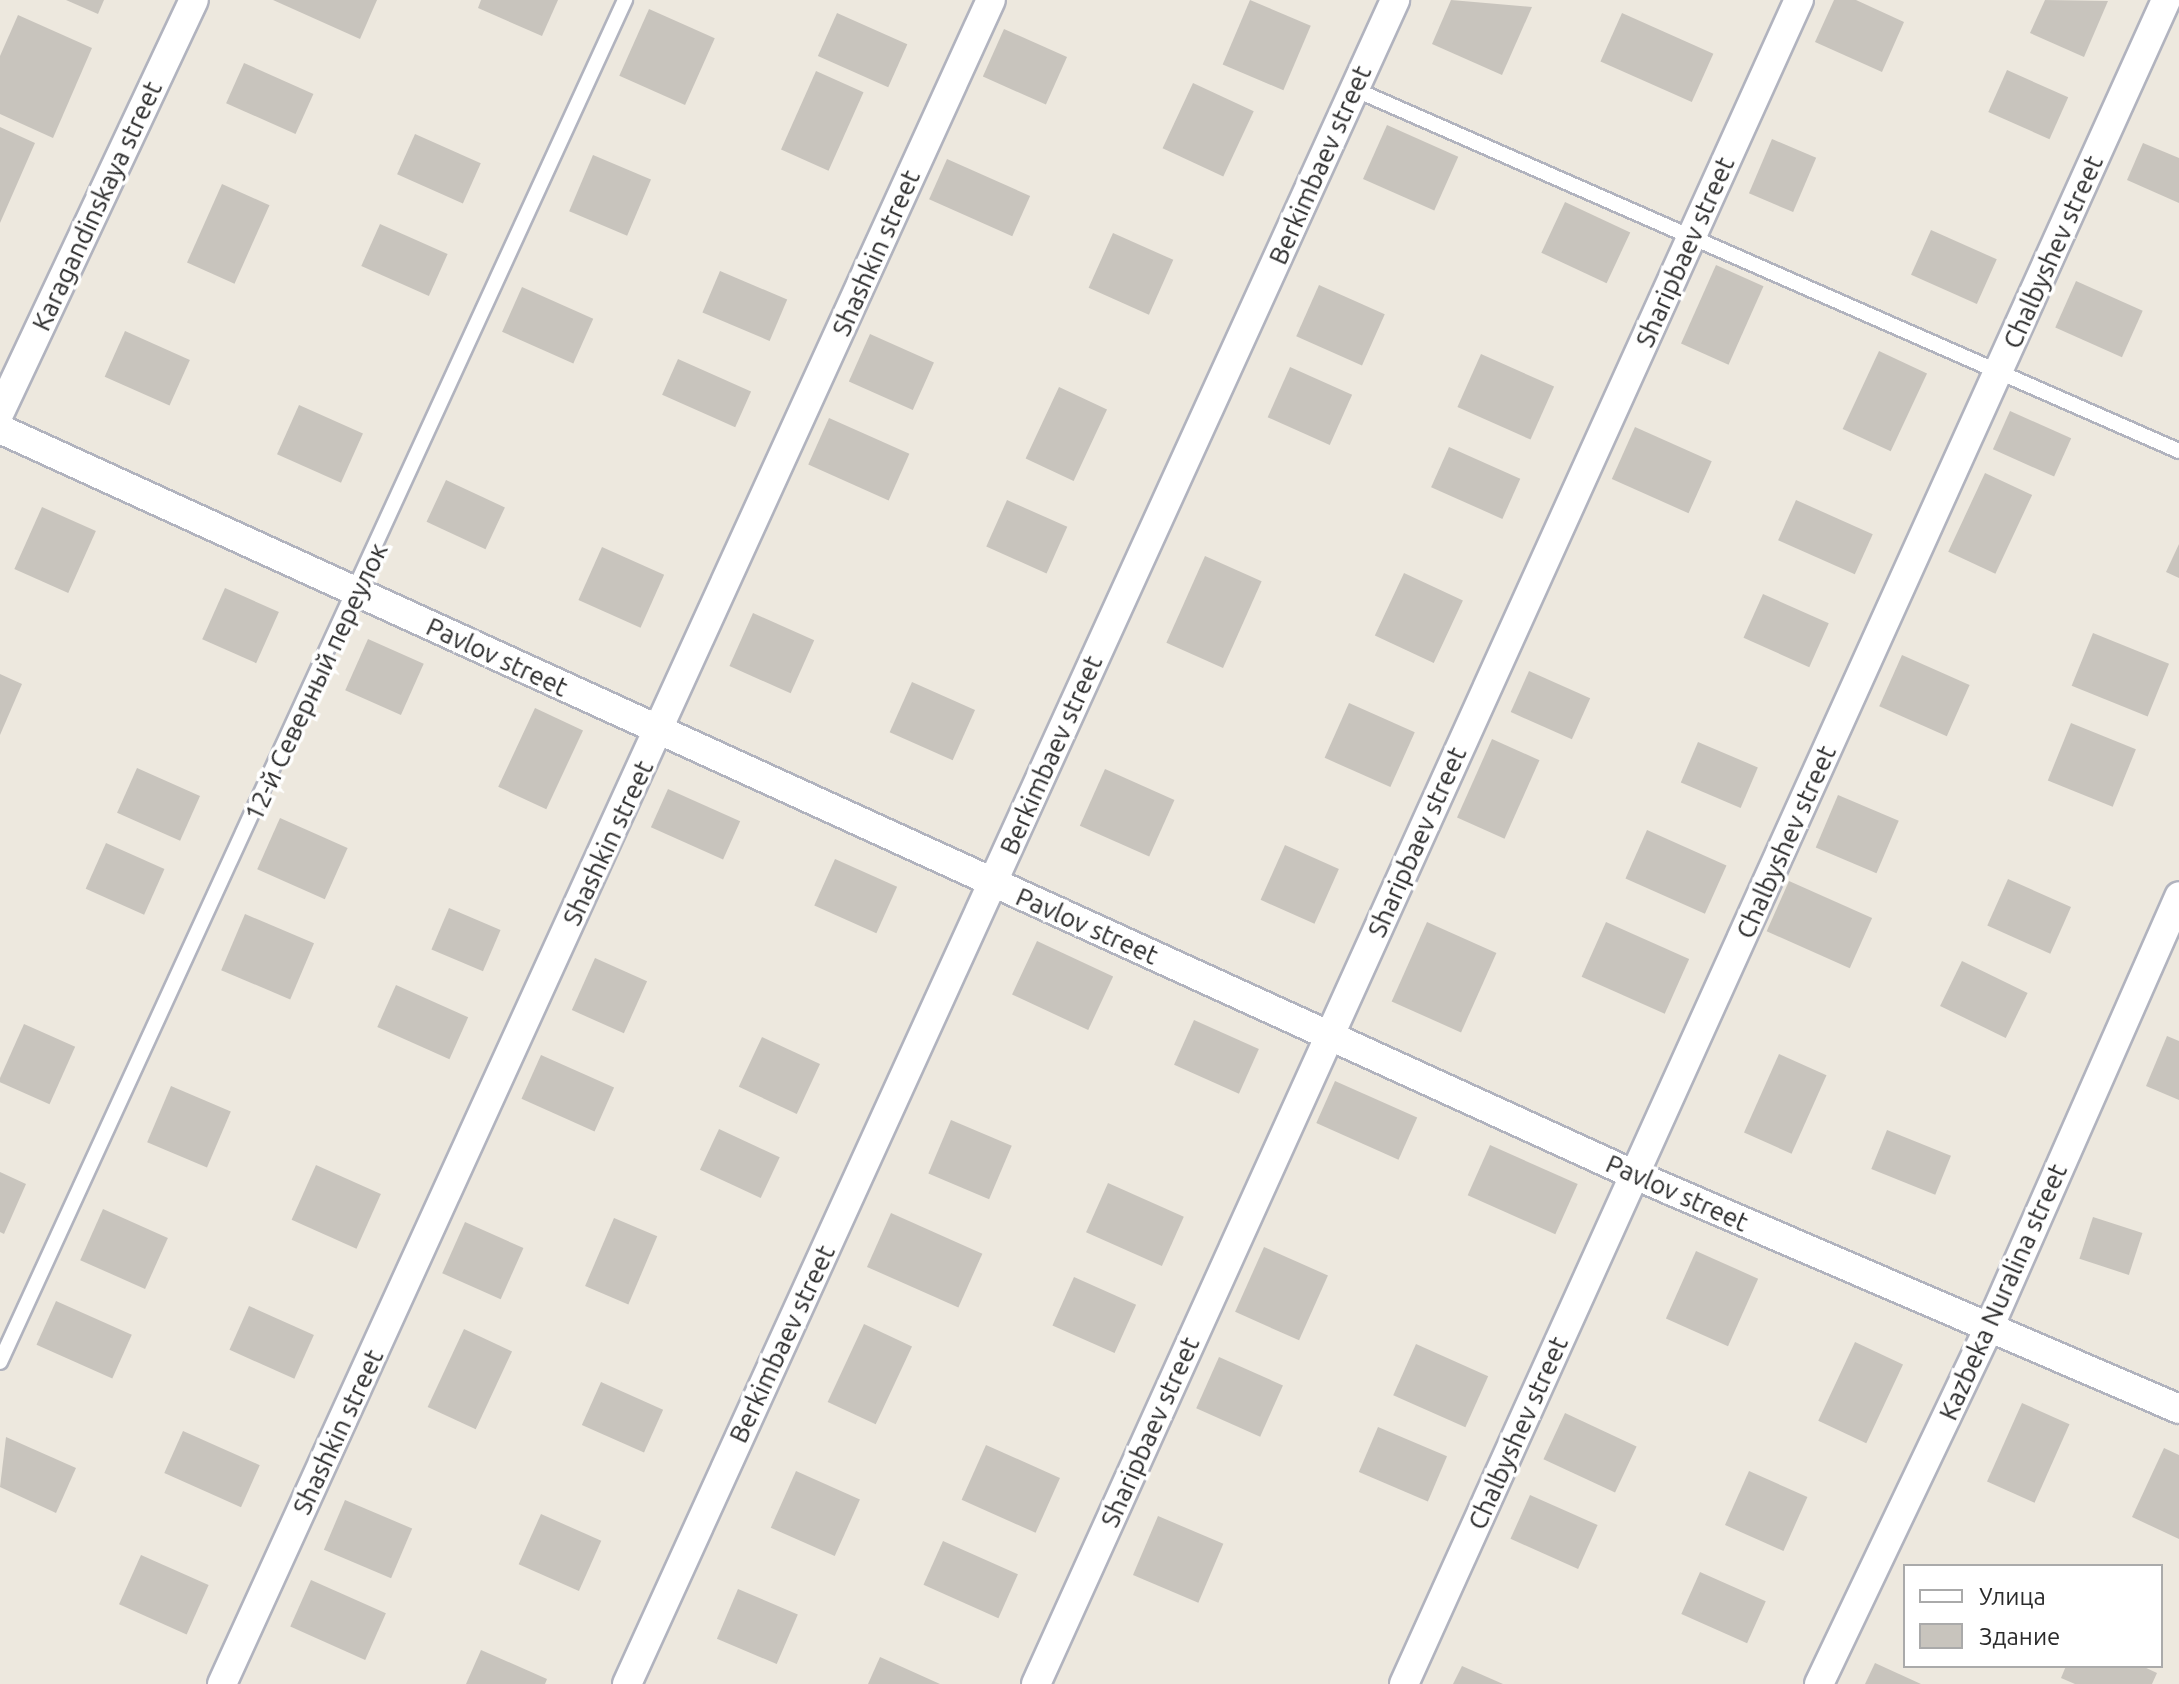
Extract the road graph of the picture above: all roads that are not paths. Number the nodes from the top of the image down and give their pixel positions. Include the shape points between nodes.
1 (194, 0) edge
2 (625, 0) edge
3 (991, 0) edge
4 (1395, 0) edge
5 (1799, 0) edge
6 (2166, 0) edge
7 (1354, 89) junction
8 (1693, 233) junction
9 (1997, 375) junction
10 (0, 412) edge
11 (0, 429) edge
12 (2179, 451) edge
13 (358, 593) junction
14 (659, 731) junction
15 (993, 884) junction
16 (2179, 896) edge
17 (1330, 1034) junction
18 (1635, 1175) junction
19 (1988, 1330) junction
20 (0, 1362) edge
21 (2179, 1409) edge
22 (222, 1684) edge
23 (627, 1684) edge
24 (1036, 1684) edge
25 (1404, 1684) edge
26 (1819, 1684) edge

1 - 10 street, Karagandinskaya street
2 - 13 lane, 12-й Северный переулок
3 - 14 street, Shashkin street
4 - 7 street, Berkimbaev street
5 - 8 street, Sharipbaev street
6 - 9 street, Chalbyshev street
7 - 8 lane
7 - 15 street, Berkimbaev street
8 - 9 lane
8 - 17 street, Sharipbaev street
9 - 12 lane
9 - 18 street, Chalbyshev street
11 - 13 street, Pavlov street
13 - 14 street, Pavlov street
13 - 20 lane, 12-й Северный переулок
14 - 15 street, Pavlov street
14 - 22 street, Shashkin street
15 - 17 street, Pavlov street
15 - 23 street, Berkimbaev street
16 - 19 street, Kazbeka Nuralina street
17 - 18 street, Pavlov street
17 - 24 street, Sharipbaev street
18 - 19 street, Pavlov street
18 - 25 street, Chalbyshev street
19 - 21 street, Pavlov street
19 - 26 street, Kazbeka Nuralina street

